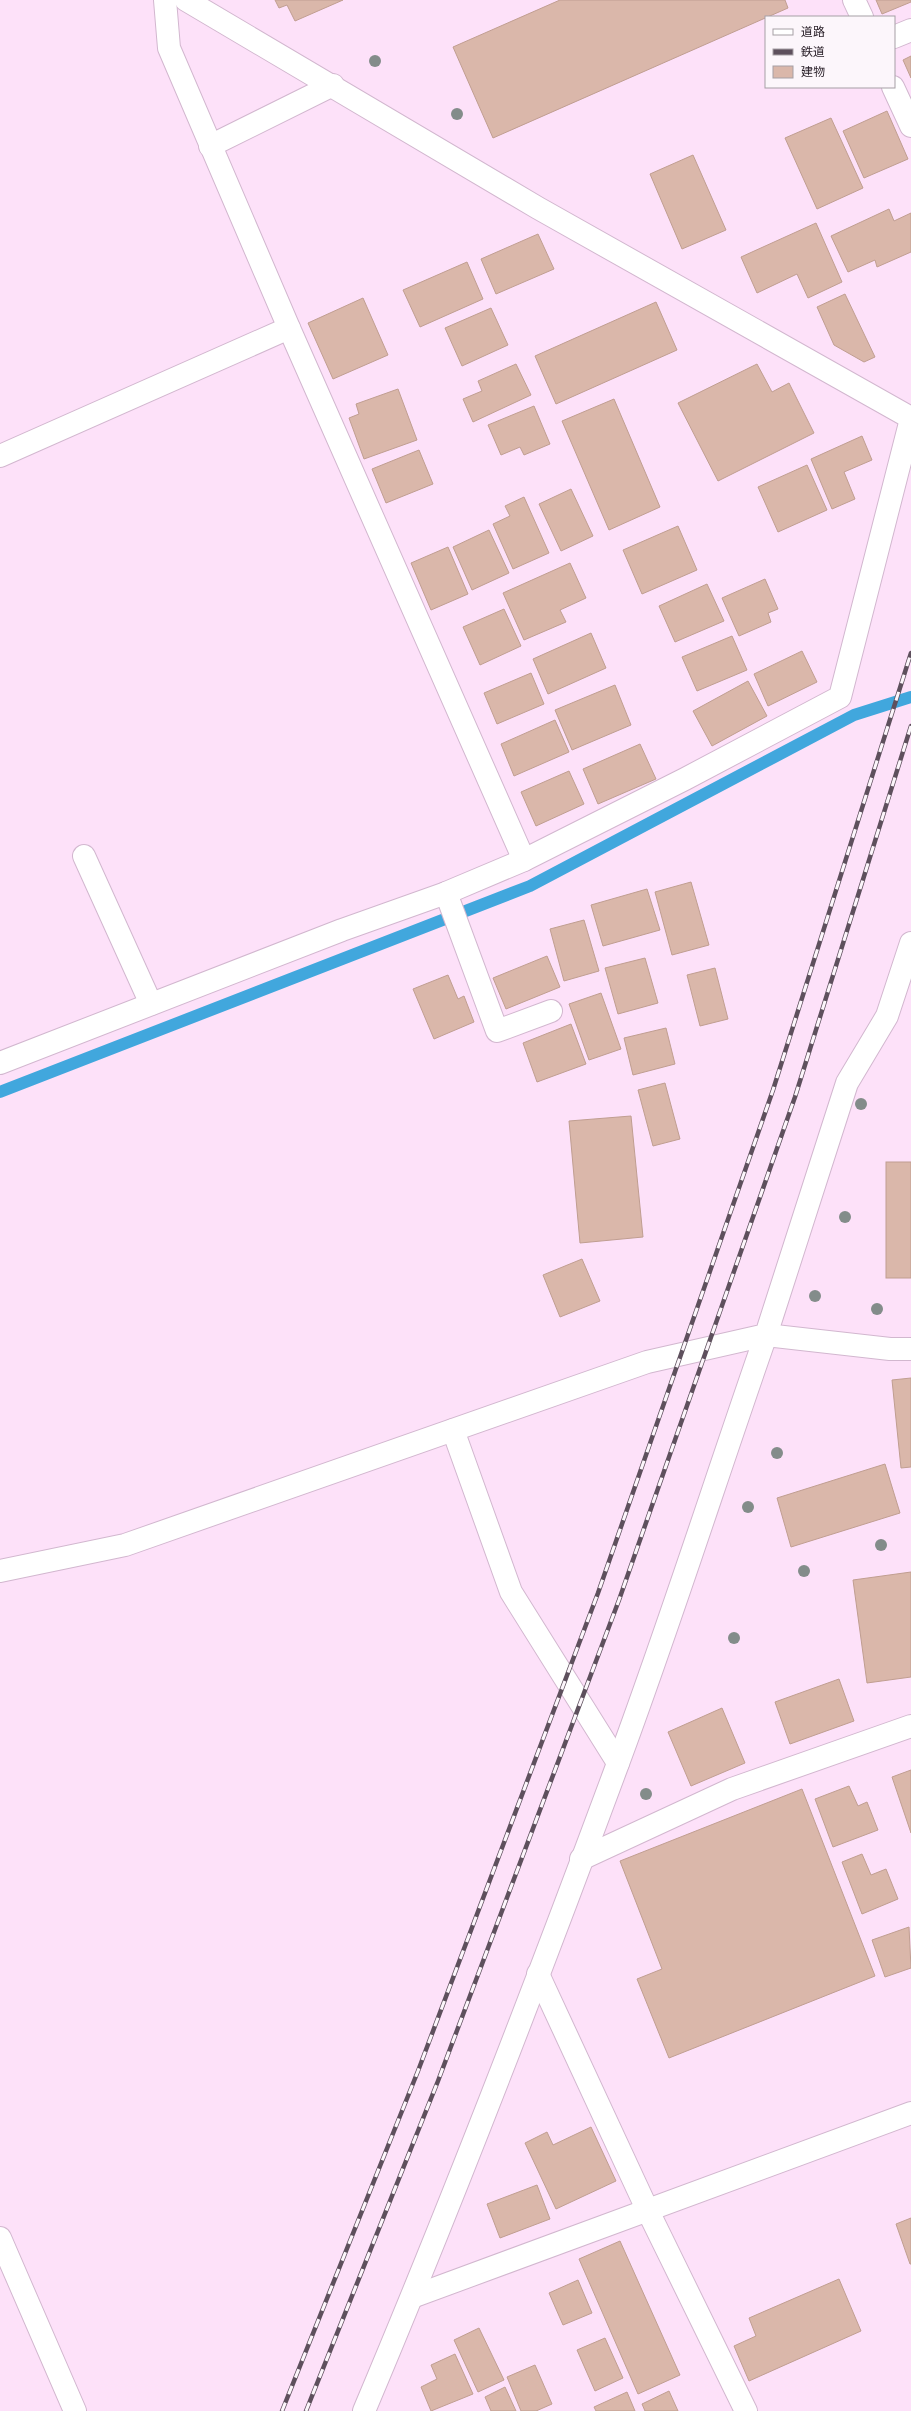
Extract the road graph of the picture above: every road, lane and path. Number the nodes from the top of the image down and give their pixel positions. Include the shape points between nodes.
1 (165, 0) edge
2 (186, 0) edge
3 (854, 0) edge
4 (862, 16) edge
5 (911, 30) edge
6 (895, 37) edge
7 (333, 85) junction
8 (893, 88) edge
9 (911, 126) edge
10 (210, 146) junction
11 (289, 328) junction
12 (911, 419) edge
13 (0, 456) edge
14 (84, 856) dead end
15 (524, 860) junction
16 (446, 893) junction
17 (911, 943) edge
18 (151, 1004) junction
19 (551, 1011) dead end
20 (0, 1063) edge
21 (766, 1335) junction
22 (911, 1349) edge
23 (453, 1430) junction
24 (0, 1571) edge
25 (911, 1726) edge
26 (618, 1764) junction
27 (581, 1859) junction
28 (538, 1974) junction
29 (911, 2113) edge
30 (647, 2209) junction
31 (0, 2238) edge
32 (412, 2297) junction
33 (75, 2411) edge
34 (364, 2411) edge
35 (746, 2411) edge

1 - 10 street via 169,48
2 - 7 street
3 - 4 street
5 - 6 street
7 - 10 street
7 - 12 street via 538,208
8 - 9 street
10 - 11 street
11 - 13 street
11 - 15 street
12 - 15 street via 840,697
14 - 18 street
15 - 16 street
16 - 18 street
16 - 19 street via 497,1031
17 - 21 street via 887,1016 847,1083
18 - 20 street
21 - 22 street via 890,1349
21 - 23 street via 647,1362
21 - 26 street
23 - 24 street via 125,1545
23 - 26 street via 511,1592
25 - 27 street via 732,1789
26 - 27 street
27 - 28 street
28 - 30 street
28 - 32 street
29 - 30 street
30 - 32 street
30 - 35 street
31 - 33 street
32 - 34 street

